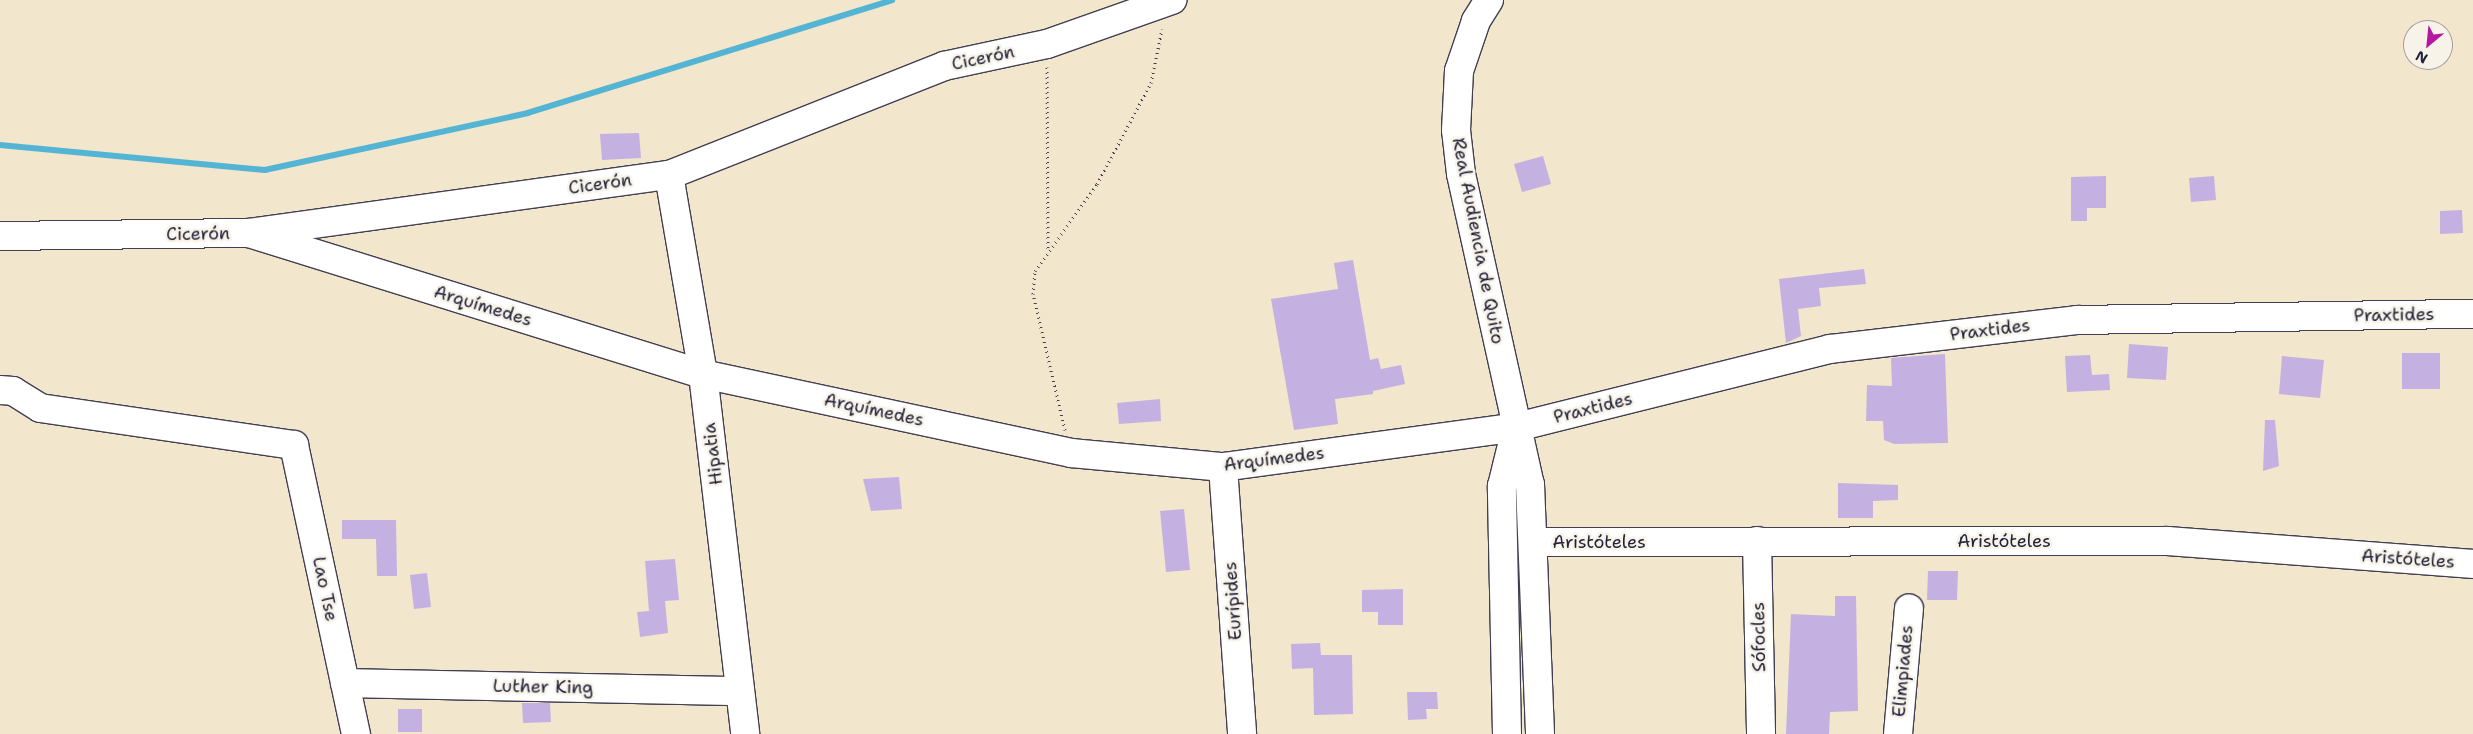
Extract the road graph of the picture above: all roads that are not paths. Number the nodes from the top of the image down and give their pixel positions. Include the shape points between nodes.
1 (1489, 0) edge
2 (1170, 1) edge
3 (669, 175) junction
4 (249, 233) junction
5 (0, 236) edge
6 (2473, 314) edge
7 (703, 374) junction
8 (0, 390) edge
9 (1517, 427) junction
10 (1223, 468) junction
11 (1757, 541) junction
12 (1533, 542) junction
13 (2473, 564) edge
14 (1909, 608) dead end
15 (345, 684) junction
16 (740, 691) junction
17 (356, 734) edge
18 (745, 734) edge
19 (1242, 734) edge
20 (1507, 734) edge
21 (1540, 734) edge
22 (1761, 734) edge
23 (1898, 734) edge

1 - 9 street, Real Audiencia de Quito via 1476,21 1458,71 1456,130 1461,174
2 - 3 street, Cicerón via 1047,44 944,66
3 - 4 street, Cicerón
3 - 7 street, Hipatia
4 - 5 street, Cicerón
4 - 7 street, Arquímedes
6 - 9 street, Praxtides via 2057,322 1830,349
7 - 10 street, Arquímedes via 1071,453
7 - 16 street, Hipatia
8 - 15 street, Lao Tse via 13,391 40,408 294,445
9 - 10 street, Arquímedes
9 - 12 street, Real Audiencia de Quito via 1530,484
9 - 20 street, Real Audiencia de Quito via 1502,486
10 - 19 street, Eurípides
11 - 12 street, Aristóteles
11 - 13 street, Aristóteles via 2168,541
11 - 22 street, Sófocles
12 - 21 street, Real Audiencia de Quito
14 - 23 street, Elimpiades
15 - 16 street, Luther King
15 - 17 street, Lao Tse
16 - 18 street, Hipatia

